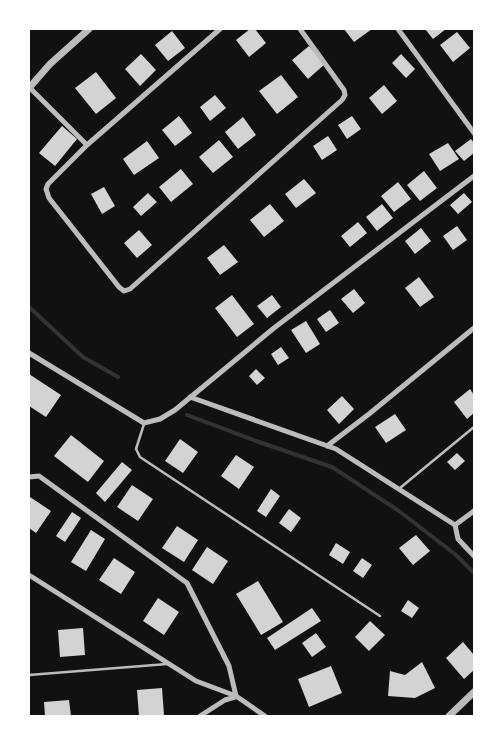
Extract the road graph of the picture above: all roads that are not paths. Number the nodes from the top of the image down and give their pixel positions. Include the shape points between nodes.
1 (89, 29) edge
2 (220, 29) edge
3 (300, 29) edge
4 (398, 29) edge
5 (29, 87) edge
6 (474, 133) edge
7 (86, 145) junction
8 (474, 176) edge
9 (474, 328) edge
10 (29, 353) edge
11 (190, 397) junction
12 (144, 423) junction
13 (474, 427) edge
14 (327, 446) junction
15 (29, 477) edge
16 (398, 489) junction
17 (474, 511) edge
18 (455, 525) junction
19 (474, 556) edge
20 (29, 575) edge
21 (380, 616) dead end
22 (169, 664) junction
23 (29, 675) edge
24 (474, 692) edge
25 (236, 696) junction
26 (200, 716) edge
27 (265, 716) edge
28 (449, 716) edge

1 - 5 street
2 - 7 street
3 - 7 street via 344,90 342,100 124,291 49,198 46,189
4 - 6 street
5 - 7 street
8 - 11 street via 274,328
9 - 14 street
10 - 12 street
11 - 12 street via 160,419
11 - 14 street
12 - 21 lane via 136,449 140,457
13 - 16 lane
14 - 16 street
15 - 25 street via 39,476 187,583 229,666
16 - 18 street
17 - 18 street
18 - 19 street via 458,538
20 - 22 street
22 - 23 lane
22 - 25 street via 196,681
24 - 28 street
25 - 26 street
25 - 27 street

